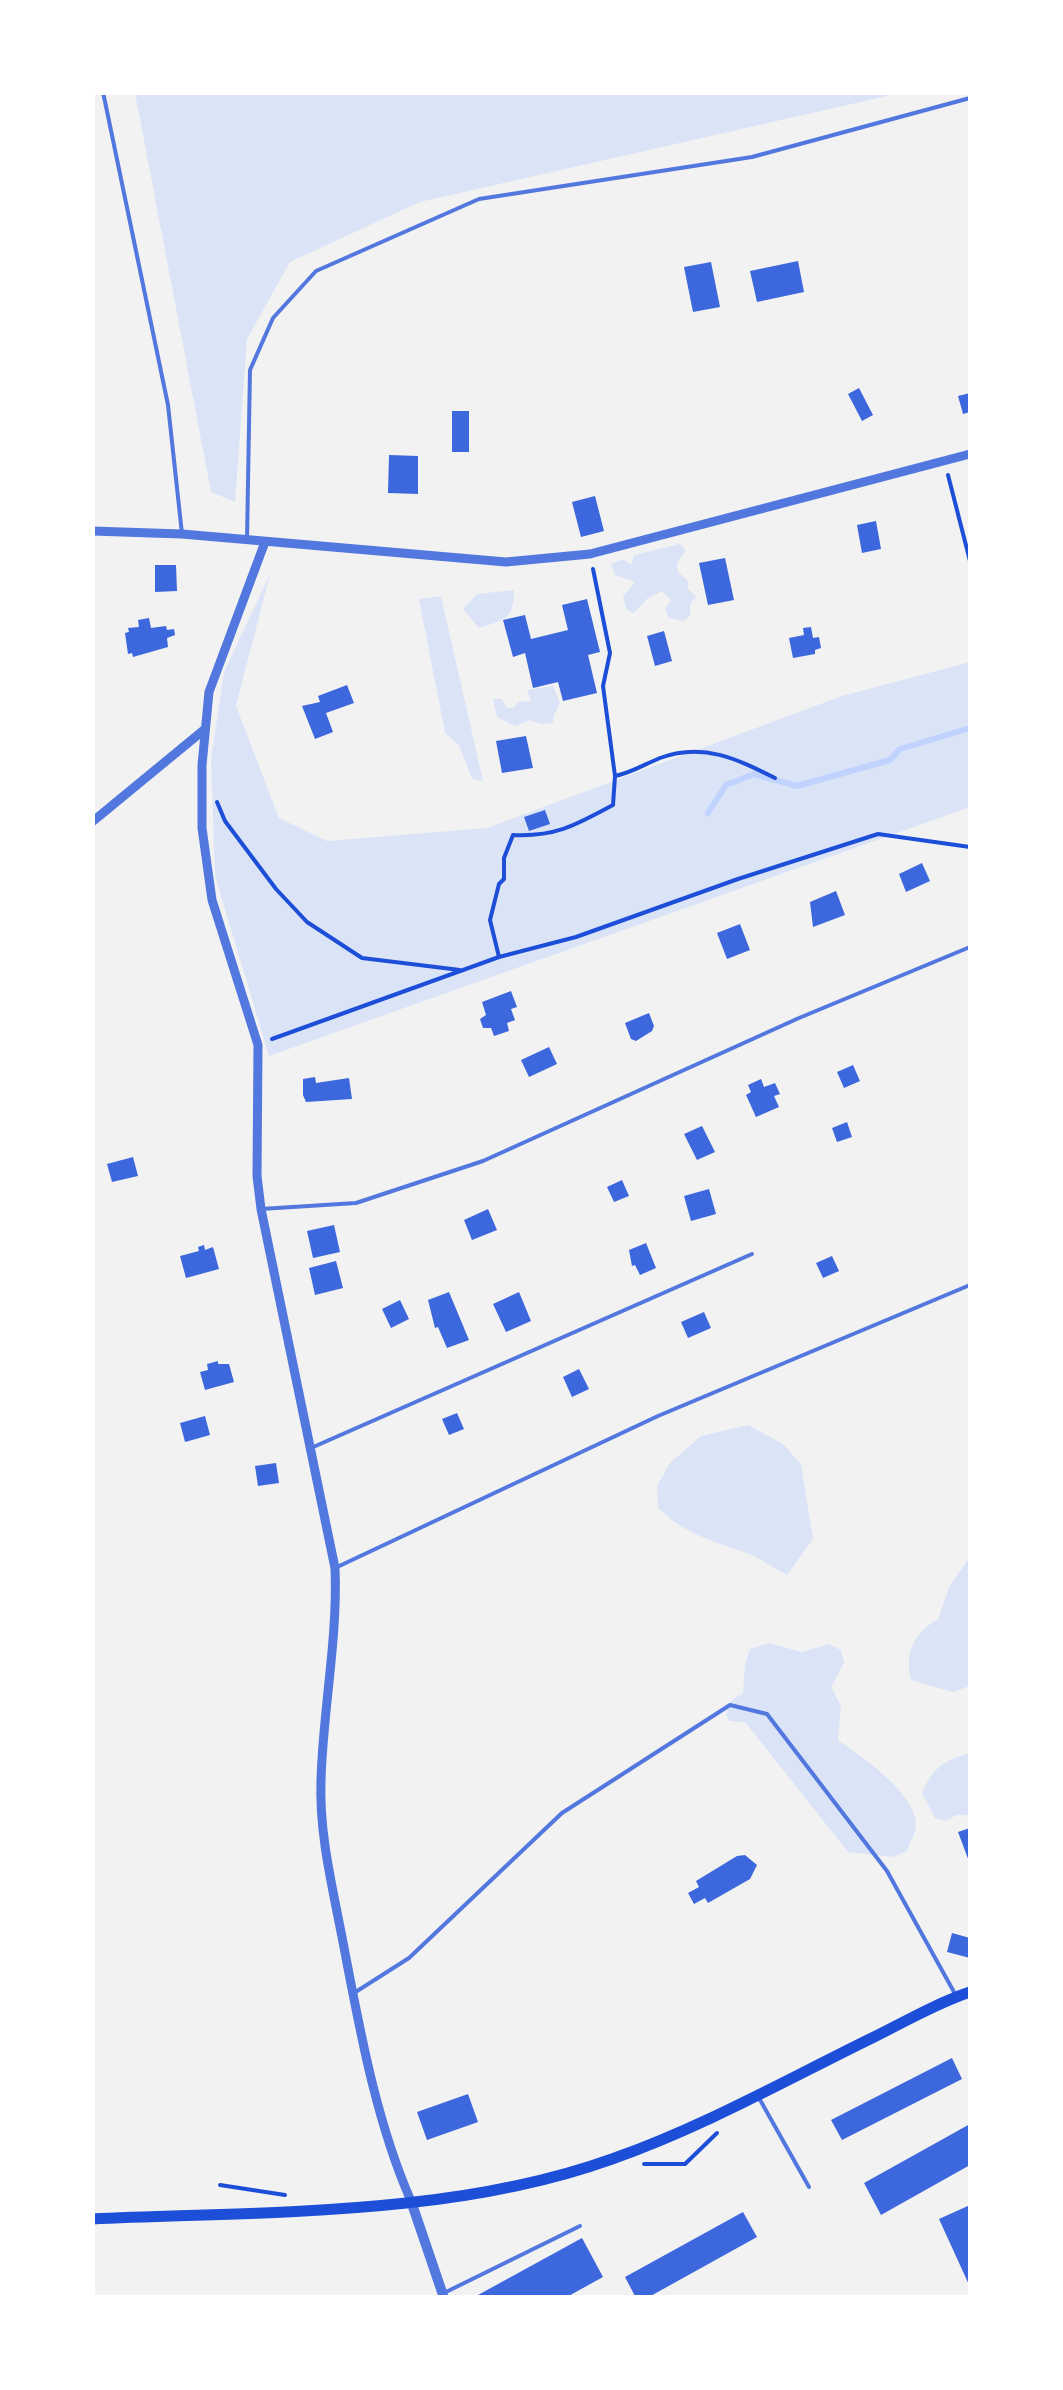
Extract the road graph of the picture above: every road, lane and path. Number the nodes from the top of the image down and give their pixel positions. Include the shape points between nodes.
1 (103, 92) edge
2 (970, 98) edge
3 (970, 454) edge
4 (944, 461) junction
5 (92, 531) edge
6 (182, 534) junction
7 (247, 540) junction
8 (265, 542) junction
9 (590, 554) junction
10 (970, 561) edge
11 (205, 729) junction
12 (615, 776) junction
13 (775, 778) dead end
14 (214, 793) dead end
15 (92, 822) edge
16 (970, 847) edge
17 (970, 947) edge
18 (498, 957) junction
19 (465, 970) junction
20 (258, 1045) junction
21 (261, 1209) junction
22 (752, 1254) dead end
23 (970, 1285) edge
24 (312, 1448) junction
25 (335, 1568) junction
26 (970, 1992) edge
27 (353, 1994) junction
28 (957, 1996) junction
29 (757, 2094) junction
30 (92, 2103) edge
31 (92, 2112) edge
32 (220, 2186) dead end
33 (808, 2187) dead end
34 (298, 2195) dead end
35 (411, 2201) junction
36 (92, 2218) edge
37 (580, 2226) dead end
38 (443, 2296) edge

1 - 6 lane via 168,404
2 - 7 lane via 752,157 480,199 316,271 273,318 250,370
3 - 4 street
4 - 9 street
4 - 10 path
5 - 6 street
6 - 7 street
7 - 8 street
8 - 9 street via 506,562
8 - 11 street via 209,692
9 - 12 path via 610,652 603,686
11 - 15 street
11 - 20 street via 202,828 212,900
12 - 13 path via 693,750 741,761
12 - 18 path via 613,804 564,831 513,835 490,920
14 - 19 path via 225,821 307,922 362,958
16 - 18 path via 878,834
17 - 21 lane via 483,1161 356,1204
18 - 19 path
19 - 20 path
20 - 21 street
21 - 24 street
22 - 24 lane
23 - 25 lane via 658,1416
24 - 25 street
25 - 27 street via 320,1783 323,1837
26 - 28 main road
27 - 28 lane via 409,1958 562,1813 730,1705 767,1714 887,1871
27 - 35 street via 387,2135
28 - 29 main road
29 - 33 lane
29 - 35 main road via 610,2160 536,2182
30 - 31 lane
32 - 34 path
35 - 36 main road
35 - 38 street
37 - 38 lane

